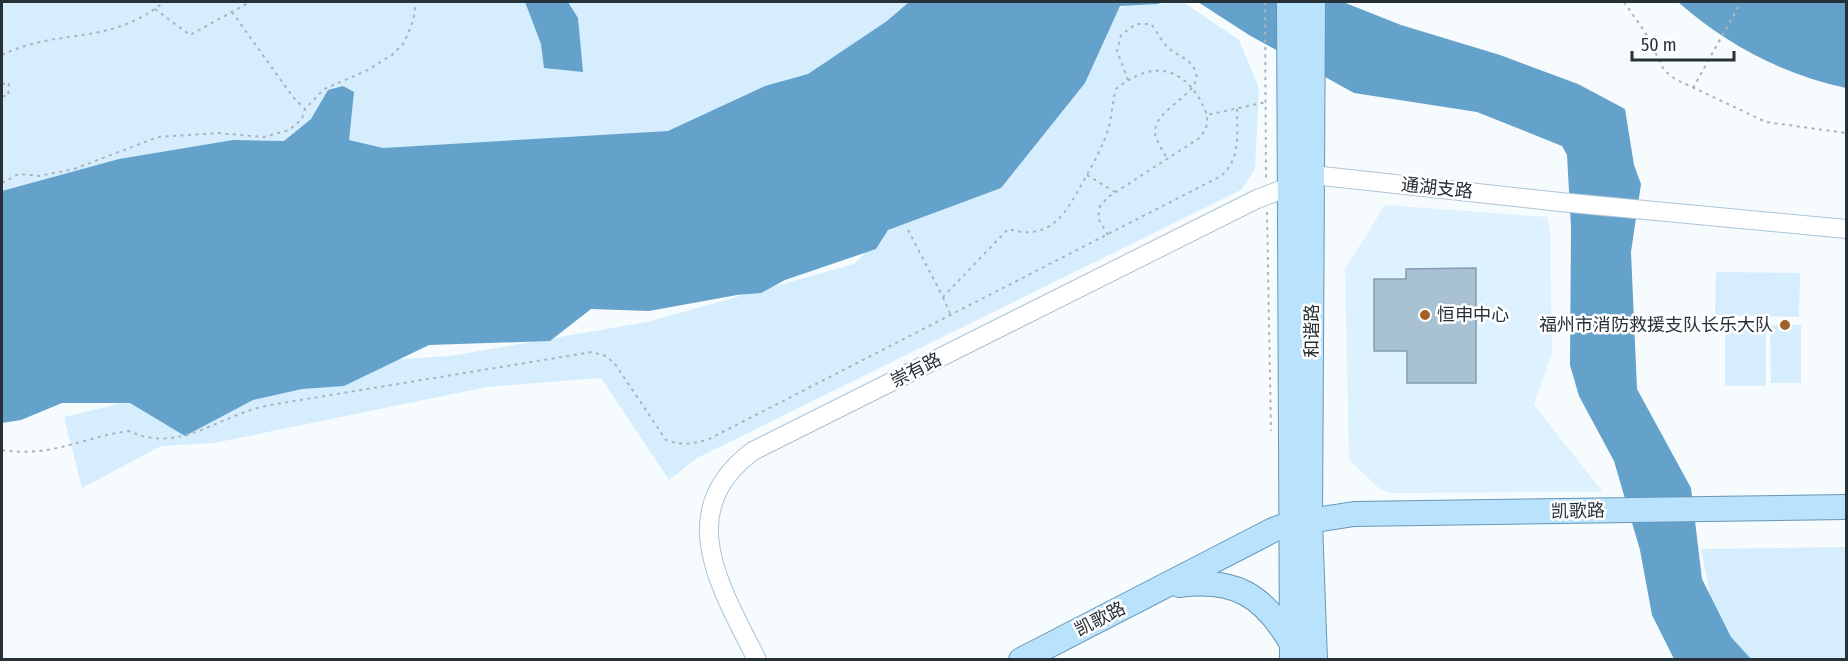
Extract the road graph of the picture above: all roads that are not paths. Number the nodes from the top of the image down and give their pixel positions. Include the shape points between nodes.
1 (1289, 2) edge
2 (1314, 2) edge
3 (1313, 170) junction
4 (1289, 187) junction
5 (1846, 229) edge
6 (1846, 507) edge
7 (1708, 516) junction
8 (1846, 522) edge
9 (1300, 523) junction
10 (1159, 589) junction
11 (1292, 651) edge
12 (757, 660) edge
13 (1021, 660) edge
14 (1315, 660) edge

1 - 4 main road, 和谐路
2 - 3 main road, 和谐路
3 - 5 street, 通湖支路 via 1560,202
3 - 9 main road, 和谐路
4 - 9 main road, 和谐路
4 - 12 street, 崇有路 via 1266,195 737,463 718,489 708,540 716,574
6 - 7 main road, 凯歌路
7 - 8 main road, 凯歌路
7 - 9 main road, 凯歌路 via 1354,528
9 - 10 main road, 凯歌路
9 - 11 main road, 和谐路
9 - 14 main road, 和谐路
10 - 11 main road via 1211,582 1242,590 1268,609
10 - 13 main road, 凯歌路

